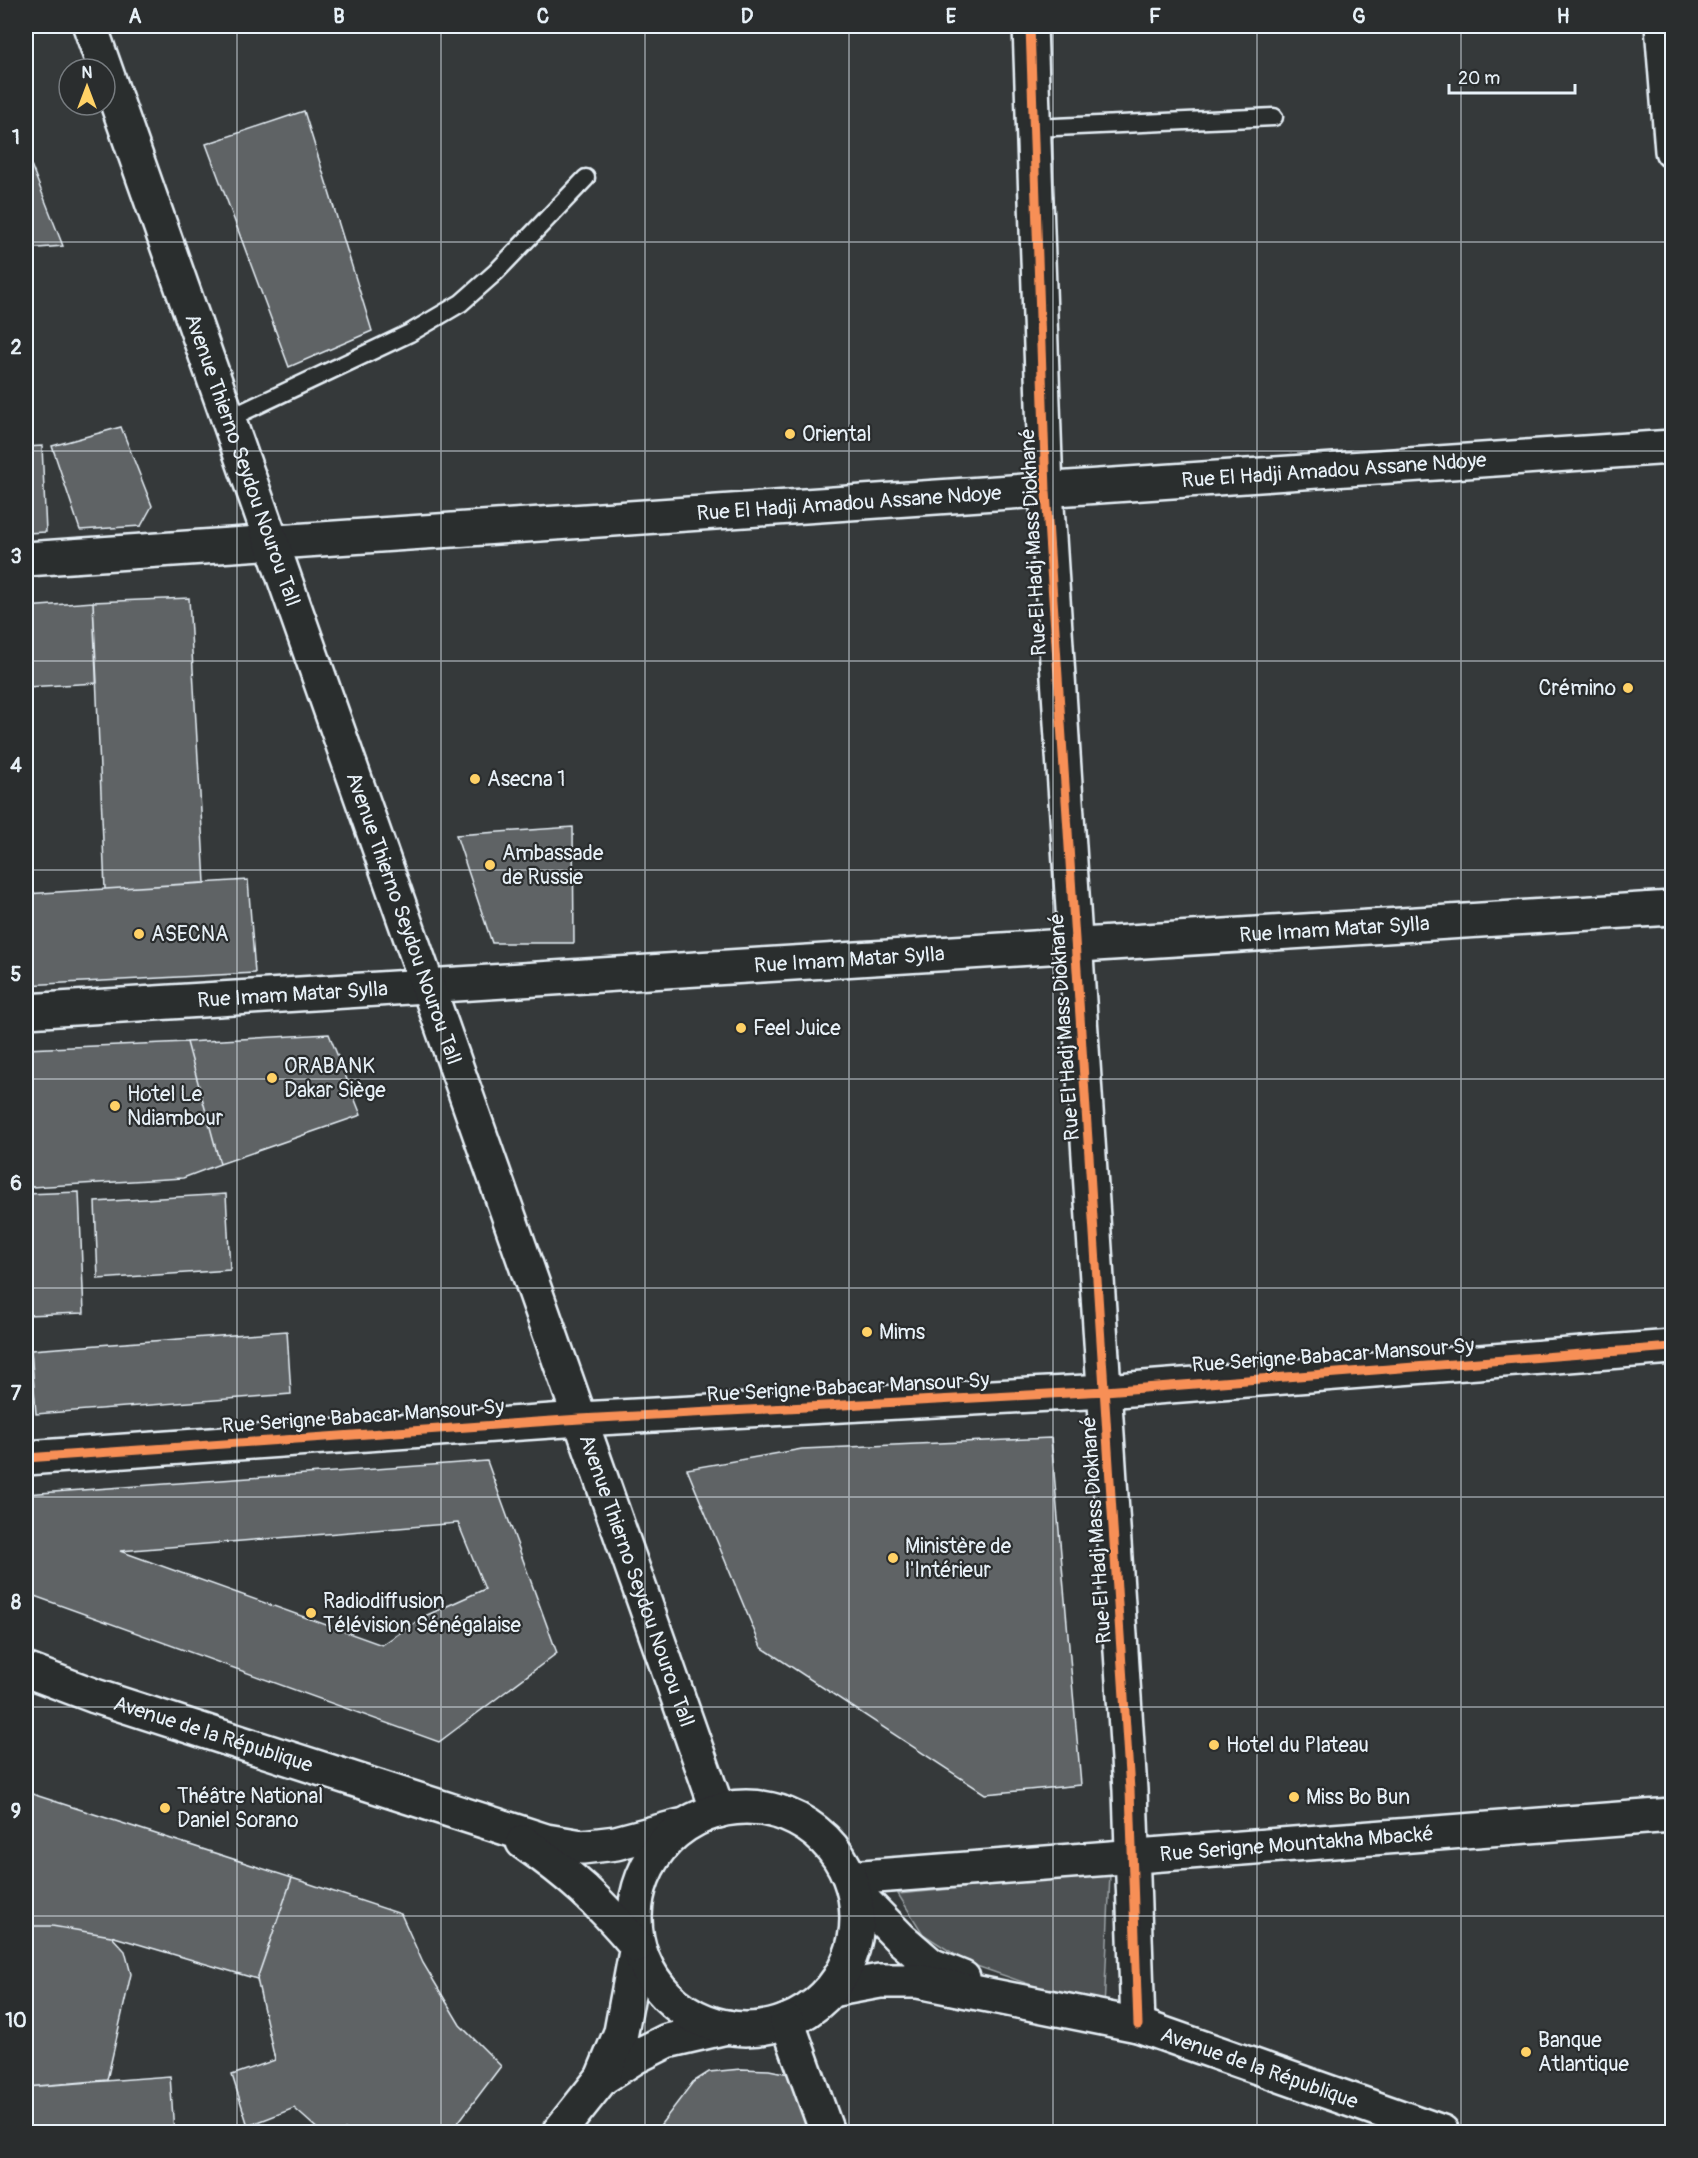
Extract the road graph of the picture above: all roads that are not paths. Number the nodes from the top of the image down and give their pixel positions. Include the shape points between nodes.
1 (90, 26) edge
2 (1030, 26) edge
3 (1662, 26) edge
4 (1274, 117) dead end
5 (1033, 128) junction
6 (1672, 151) edge
7 (586, 178) dead end
8 (228, 419) junction
9 (1672, 447) edge
10 (1046, 491) junction
11 (271, 543) junction
12 (26, 559) edge
13 (1672, 908) edge
14 (1077, 945) junction
15 (427, 985) junction
16 (26, 1011) edge
17 (1672, 1347) edge
18 (1105, 1391) junction
19 (580, 1419) junction
20 (26, 1458) edge
21 (26, 1670) edge
22 (718, 1810) junction
23 (1672, 1815) edge
24 (685, 1824) junction
25 (504, 1829) junction
26 (1134, 1857) junction
27 (852, 1885) junction
28 (638, 1946) junction
29 (831, 1990) junction
30 (1005, 1997) junction
31 (788, 2021) junction
32 (1138, 2025) junction
33 (727, 2027) junction
34 (602, 2078) junction
35 (559, 2133) edge
36 (827, 2133) edge
37 (1442, 2133) edge

1 - 8 street, Avenue Thierno Seydou Nourou Tall
2 - 5 street, Rue El Hadj Mass Diokhané
3 - 6 street
4 - 5 lane
5 - 10 street, Rue El Hadj Mass Diokhané
7 - 8 lane via 461,303 410,333
8 - 11 street, Avenue Thierno Seydou Nourou Tall
9 - 10 street, Rue El Hadji Amadou Assane Ndoye
10 - 11 street, Rue El Hadji Amadou Assane Ndoye
10 - 14 street, Rue El Hadj Mass Diokhané
11 - 12 street, Rue El Hadji Amadou Assane Ndoye
11 - 15 street, Avenue Thierno Seydou Nourou Tall
13 - 14 street, Rue Imam Matar Sylla
14 - 15 street, Rue Imam Matar Sylla
14 - 18 street, Rue El Hadj Mass Diokhané
15 - 16 street, Rue Imam Matar Sylla
15 - 19 street, Avenue Thierno Seydou Nourou Tall
17 - 18 street, Rue Serigne Babacar Mansour Sy
18 - 19 street, Rue Serigne Babacar Mansour Sy
18 - 26 street, Rue El Hadj Mass Diokhané
19 - 20 street, Rue Serigne Babacar Mansour Sy
19 - 22 street, Avenue Thierno Seydou Nourou Tall
21 - 25 street, Avenue de la République
22 - 24 street
22 - 27 street via 758,1808 797,1820 829,1844
23 - 26 street, Rue Serigne Mountakha Mbacké
24 - 25 street, Avenue de la République via 616,1843 582,1847
24 - 28 street via 656,1852 638,1887 634,1906
25 - 28 street, Avenue de la République via 568,1873
26 - 27 street, Rue Serigne Mountakha Mbacké
26 - 32 street, Rue El Hadj Mass Diokhané
27 - 29 street via 856,1933 843,1972
27 - 30 street, Avenue de la République via 901,1939 931,1965
28 - 33 street via 656,1984 670,2000 706,2022
28 - 34 street via 621,2032
29 - 30 street, Avenue de la République via 880,1981 918,1981
29 - 31 street
30 - 32 street, Avenue de la République
31 - 33 street via 747,2030
31 - 36 street
32 - 37 street, Avenue de la République
33 - 34 street via 667,2041
34 - 35 street

